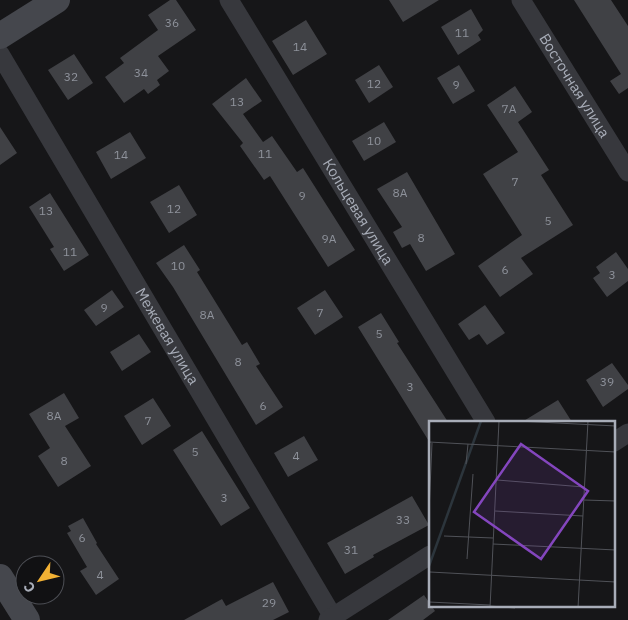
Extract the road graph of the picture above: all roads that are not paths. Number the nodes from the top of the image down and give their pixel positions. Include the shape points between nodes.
1 (57, 0) edge
2 (229, 0) edge
3 (521, 0) edge
4 (0, 36) edge
5 (0, 54) edge
6 (628, 172) edge
7 (485, 421) edge
8 (628, 433) edge
9 (616, 441) edge
10 (429, 556) edge
11 (0, 577) edge
12 (330, 618) edge
13 (27, 620) edge

1 - 4 street
2 - 7 street, Кольцевая улица
3 - 6 street, Восточная улица
5 - 12 street, Межевая улица
8 - 9 street
10 - 12 street
11 - 13 street

